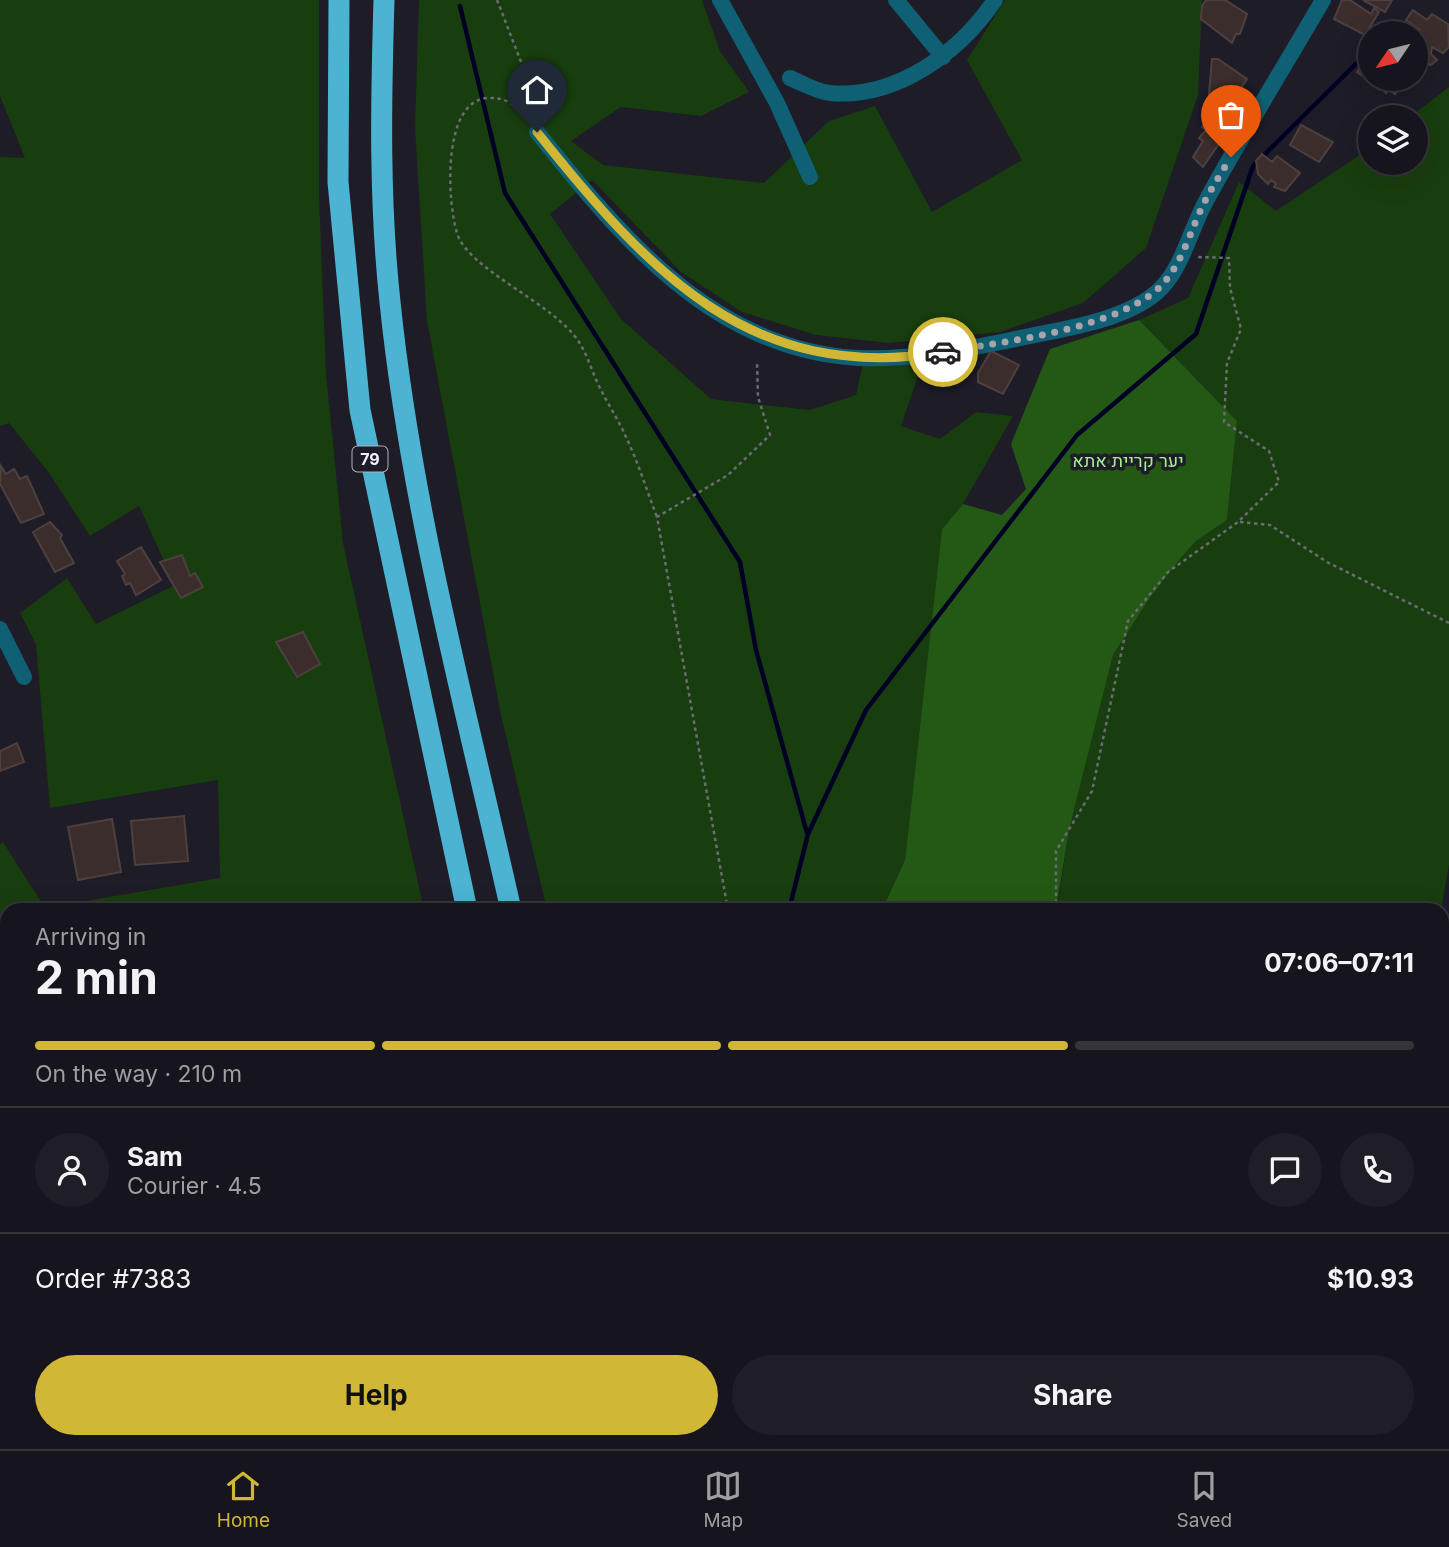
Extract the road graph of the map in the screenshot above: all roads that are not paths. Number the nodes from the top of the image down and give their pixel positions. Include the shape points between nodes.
1 (339, 0) edge
2 (384, 0) edge
3 (720, 0) edge
4 (896, 0) edge
5 (995, 0) edge
6 (1323, 0) edge
7 (943, 57) junction
8 (790, 78) dead end
9 (537, 132) road end
10 (810, 177) dead end
11 (0, 629) edge
12 (24, 677) dead end
13 (466, 903) edge
14 (509, 903) edge

1 - 13 highway, 79 via 338,182 360,410
2 - 14 highway, 79 via 382,162 394,341 436,574
3 - 10 street via 777,103
4 - 7 street
5 - 7 street
6 - 9 street via 1156,293 1095,321 909,358 857,358 793,346 729,321 695,299 642,253 579,186
7 - 8 street via 904,81 865,93 827,93
11 - 12 street

